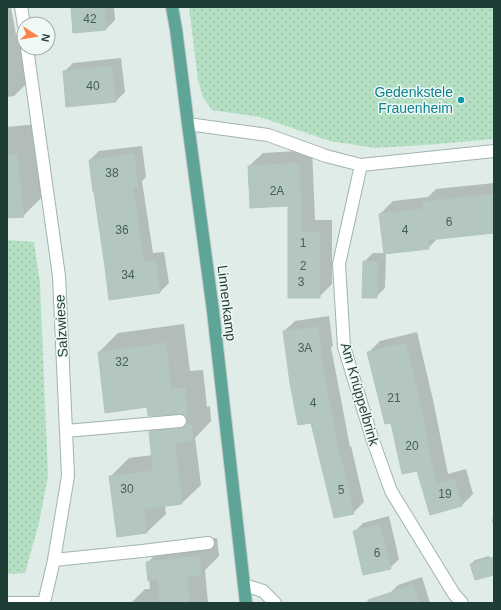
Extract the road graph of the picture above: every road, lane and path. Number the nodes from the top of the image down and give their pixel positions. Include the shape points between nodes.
1 (172, 7) edge
2 (28, 56) edge
3 (188, 124) junction
4 (494, 151) edge
5 (361, 165) junction
6 (180, 422) dead end
7 (66, 431) junction
8 (208, 543) dead end
9 (54, 560) junction
10 (244, 584) junction
11 (7, 603) edge
12 (44, 603) edge
13 (246, 603) edge
14 (275, 603) edge
15 (462, 603) edge

1 - 3 main road, Linnenkamp
2 - 7 street, Salzwiese via 59,276
3 - 5 street via 268,135 326,156
3 - 10 main road, Linnenkamp via 213,311
4 - 5 street
5 - 15 street, Am Knüppelbrink via 339,264 344,347 391,491
6 - 7 street
7 - 9 street, Salzwiese via 68,476
8 - 9 street
9 - 12 street, Salzwiese
10 - 13 main road, Linnenkamp
10 - 14 street via 263,591
11 - 12 street

